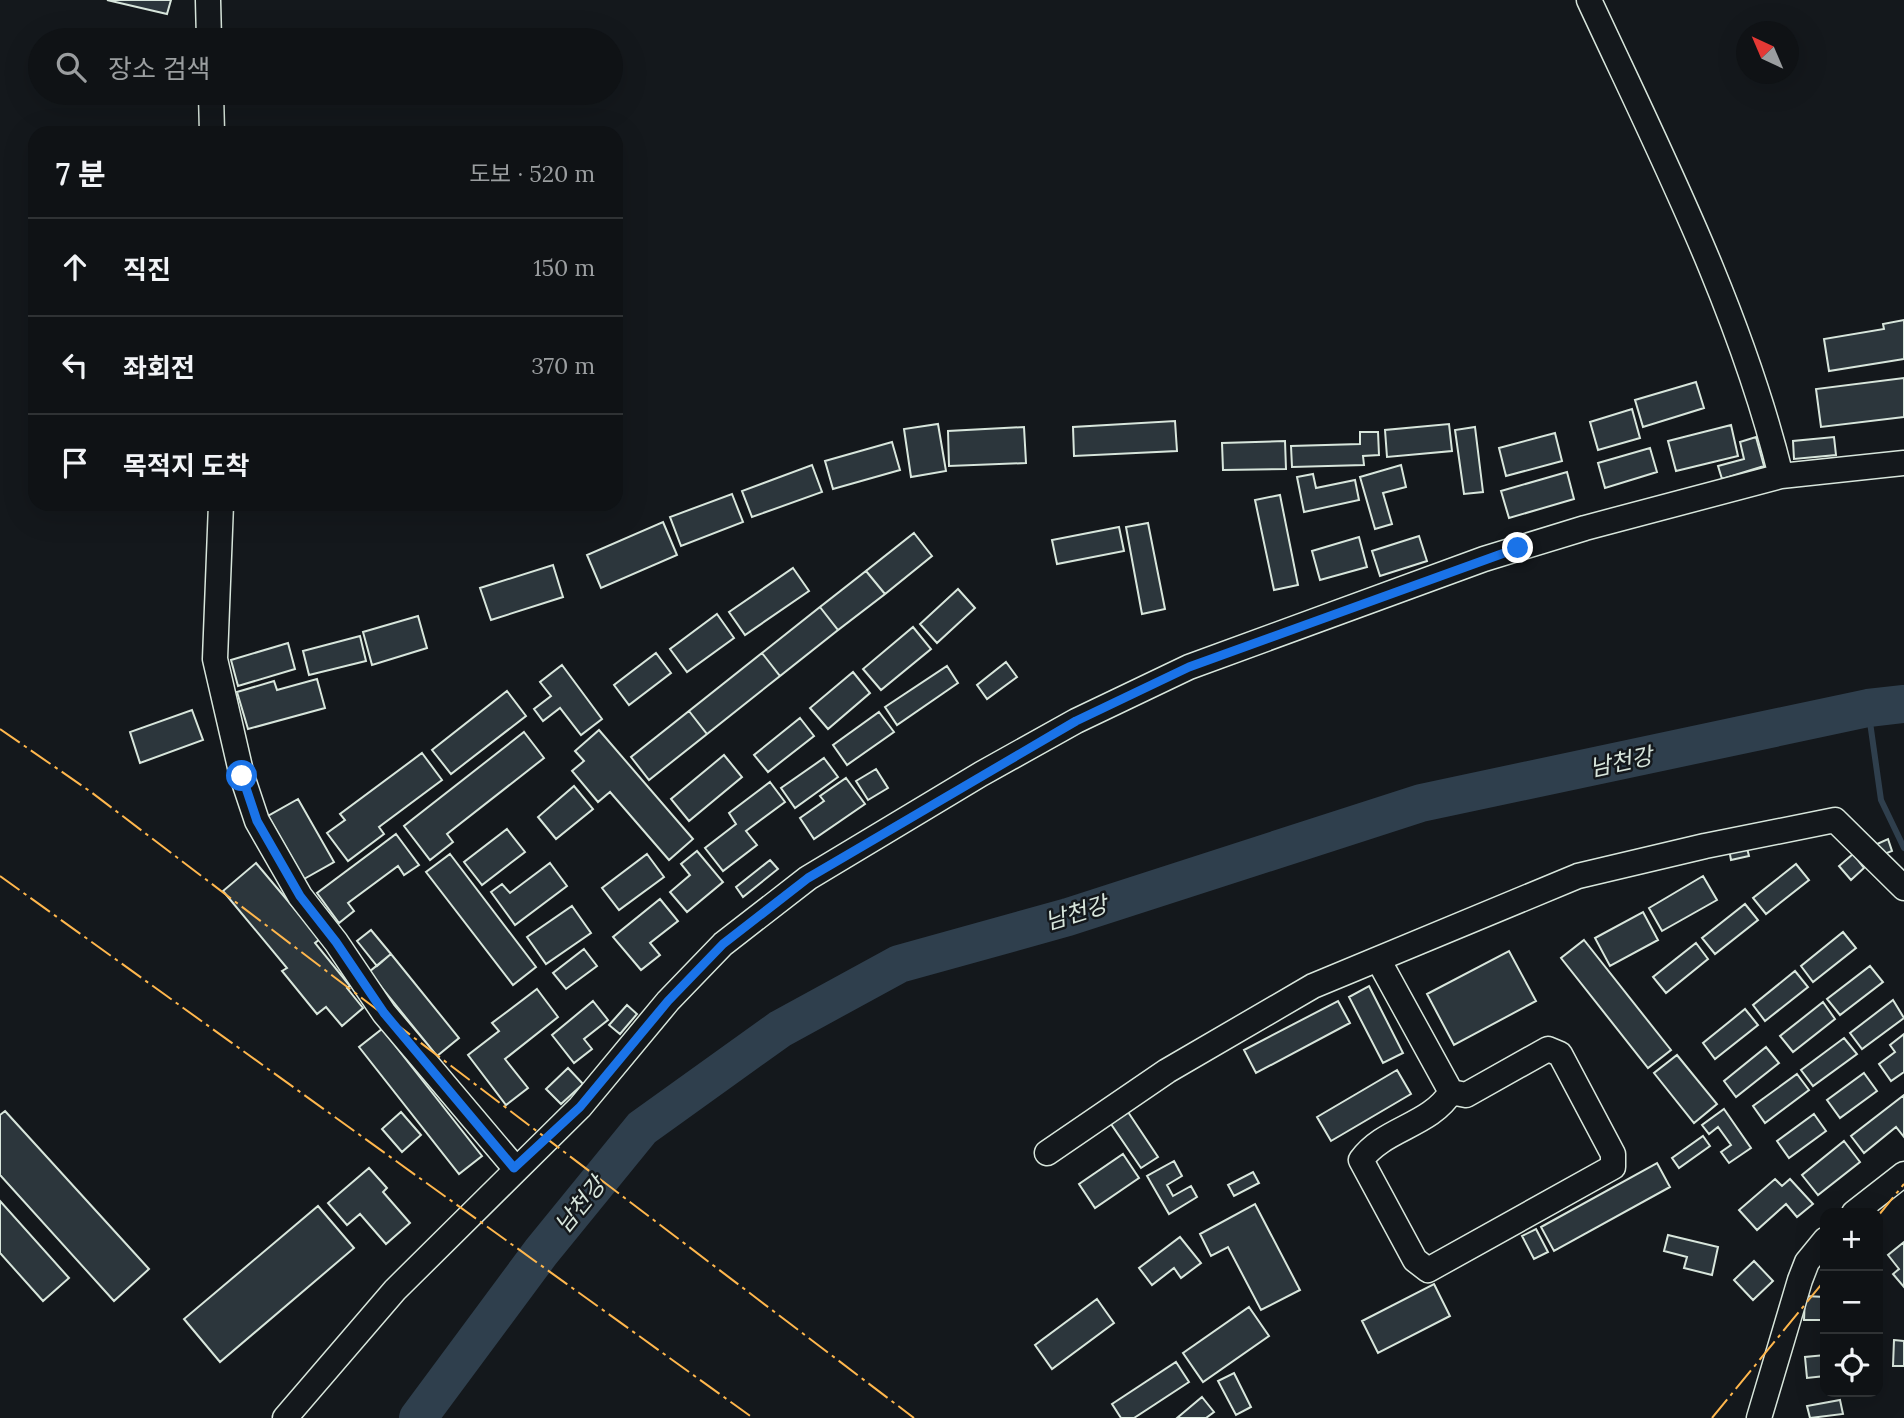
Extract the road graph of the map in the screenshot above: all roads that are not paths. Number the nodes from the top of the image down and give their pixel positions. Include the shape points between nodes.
1 (208, 0) edge
2 (1589, 0) edge
3 (209, 28) edge
4 (211, 105) edge
5 (212, 126) edge
6 (1904, 463) edge
7 (1781, 476) junction
8 (221, 511) edge
9 (1904, 888) edge
10 (1378, 961) junction
11 (1451, 1092) junction
12 (1047, 1153) dead end
13 (514, 1168) junction
14 (1903, 1176) edge
15 (1861, 1208) edge
16 (1820, 1246) edge
17 (285, 1418) edge
18 (1759, 1418) edge

1 - 3 street
2 - 7 street via 1734,323
4 - 5 street
6 - 7 street
7 - 13 street via 1484,559 1189,667 1076,721 891,827 763,911 723,944 668,1001 580,1107
8 - 13 street via 215,659 257,821 300,896 384,1013
9 - 10 street via 1835,820 1578,876
10 - 11 street
10 - 12 street via 1313,986 1167,1070
11 - 11 street via 1466,1095 1548,1049 1560,1054 1613,1154 1613,1167 1428,1270 1415,1260 1361,1160 1370,1148 1441,1108
13 - 17 street via 395,1290
14 - 15 street
16 - 18 street via 1800,1280

